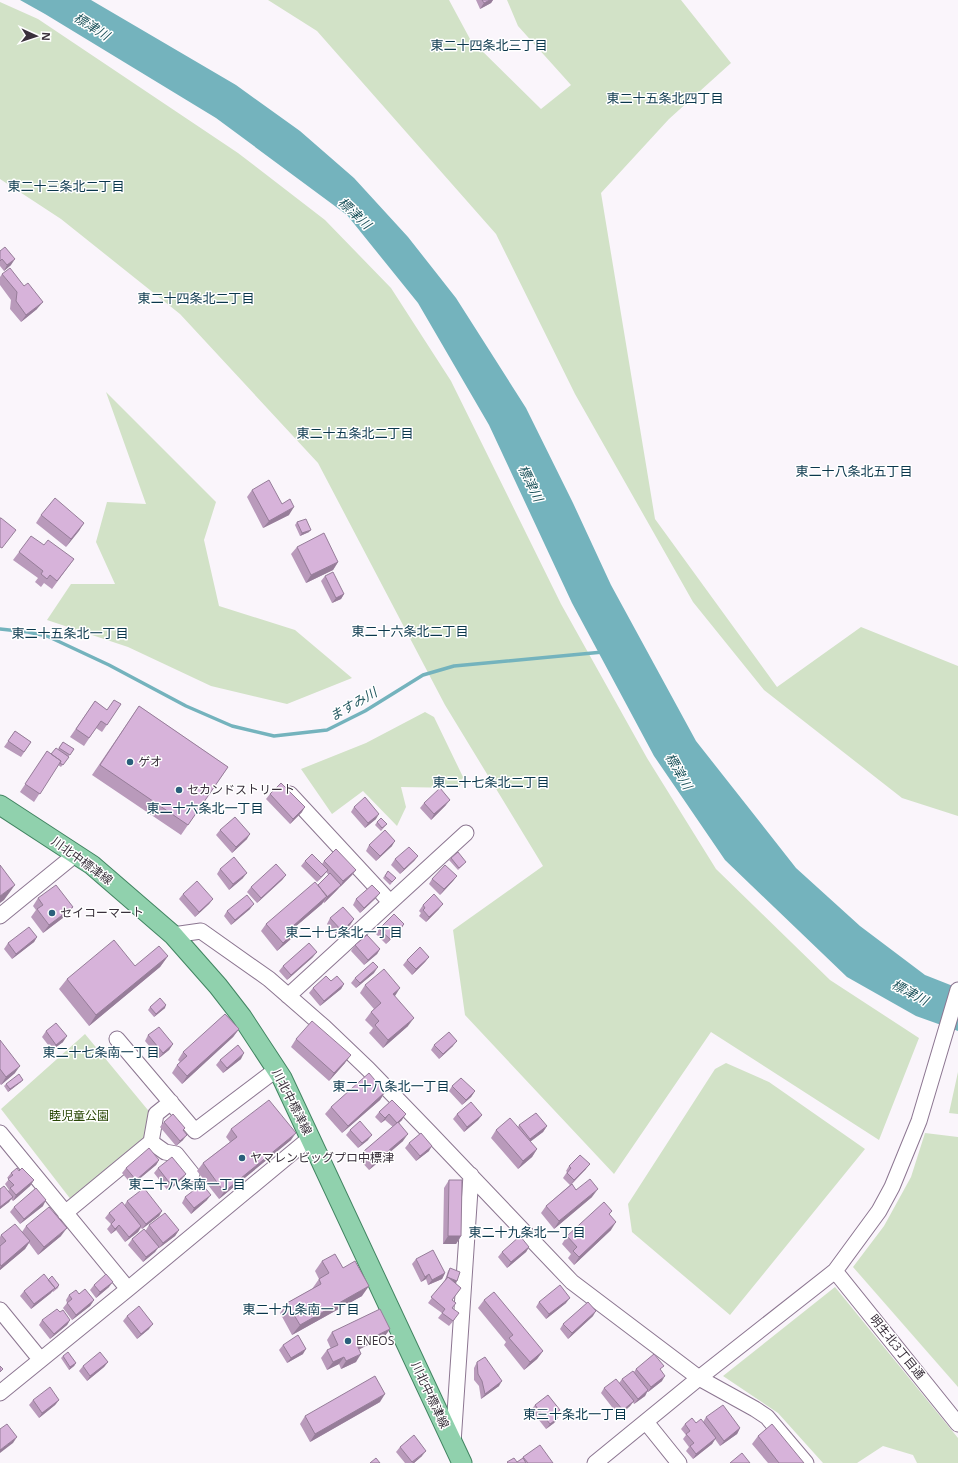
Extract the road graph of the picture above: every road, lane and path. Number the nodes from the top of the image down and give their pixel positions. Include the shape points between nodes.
1 (288, 792) edge
2 (0, 805) edge
3 (466, 833) dead end
4 (76, 854) junction
5 (390, 902) junction
6 (0, 916) edge
7 (173, 935) junction
8 (958, 990) edge
9 (288, 996) junction
10 (117, 1039) dead end
11 (277, 1069) junction
12 (171, 1102) junction
13 (310, 1138) junction
14 (151, 1142) junction
15 (3, 1143) edge
16 (192, 1174) dead end
17 (471, 1175) junction
18 (65, 1213) junction
19 (835, 1271) junction
20 (128, 1289) junction
21 (0, 1310) edge
22 (40, 1359) junction
23 (699, 1378) junction
24 (0, 1393) edge
25 (646, 1422) junction
26 (958, 1424) edge
27 (453, 1443) junction
28 (462, 1463) edge
29 (595, 1463) edge
30 (679, 1463) edge
31 (806, 1463) edge

1 - 5 street
2 - 4 main road, 川北中標津線
3 - 5 street
4 - 6 street
4 - 7 main road, 川北中標津線
5 - 9 street
7 - 9 street via 201,931 269,979
7 - 11 main road, 川北中標津線 via 230,1001
8 - 19 street via 919,1121 892,1187 879,1211
9 - 17 street via 368,1069
10 - 12 street
11 - 12 street via 195,1131
11 - 13 main road, 川北中標津線
12 - 14 street via 156,1114
13 - 20 street
13 - 27 main road, 川北中標津線
14 - 16 street via 165,1152 176,1154
14 - 18 street
15 - 18 street
17 - 23 street via 572,1282
17 - 27 street
18 - 20 street
19 - 23 street
19 - 26 street, 明生北3丁目通
20 - 22 street
21 - 22 street
22 - 24 street
23 - 25 street
23 - 31 street via 767,1417
25 - 29 street
25 - 30 street
27 - 28 main road, 川北中標津線

